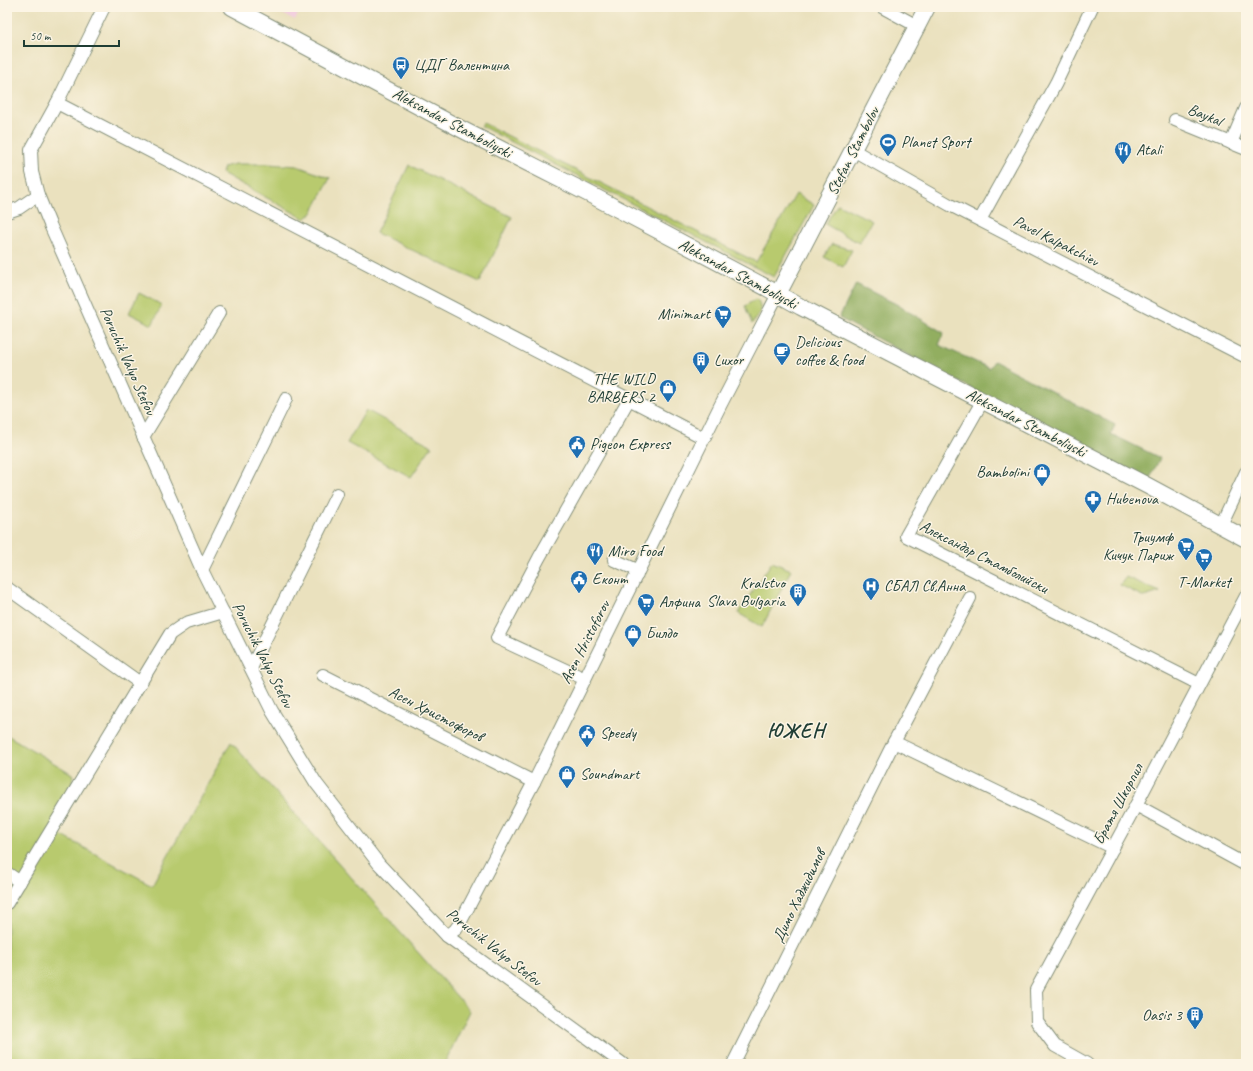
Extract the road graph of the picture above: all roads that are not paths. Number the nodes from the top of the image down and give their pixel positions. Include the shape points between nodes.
1 (104, 7) edge
2 (232, 7) edge
3 (882, 7) edge
4 (927, 7) edge
5 (1092, 7) edge
6 (918, 26) junction
7 (57, 103) junction
8 (1246, 108) edge
9 (1175, 120) dead end
10 (1231, 143) junction
11 (1246, 149) edge
12 (853, 150) junction
13 (38, 194) junction
14 (7, 212) edge
15 (980, 220) junction
16 (778, 294) junction
17 (219, 313) dead end
18 (1246, 356) edge
19 (286, 399) dead end
20 (630, 399) junction
21 (983, 400) junction
22 (143, 437) junction
23 (704, 438) junction
24 (1246, 472) edge
25 (337, 494) dead end
26 (1221, 525) junction
27 (1246, 539) edge
28 (614, 560) dead end
29 (202, 570) junction
30 (637, 575) junction
31 (7, 588) edge
32 (1246, 596) edge
33 (970, 598) dead end
34 (223, 612) junction
35 (251, 668) junction
36 (323, 675) dead end
37 (585, 680) junction
38 (140, 683) junction
39 (1199, 684) junction
40 (894, 742) junction
41 (534, 782) junction
42 (1136, 805) junction
43 (1113, 848) junction
44 (1246, 865) edge
45 (7, 873) edge
46 (20, 882) junction
47 (7, 904) edge
48 (448, 936) junction
49 (623, 1064) edge
50 (733, 1064) edge
51 (1087, 1064) edge

1 - 7 street
2 - 16 street, Aleksandar Stamboliyski
3 - 6 street
4 - 6 street, Stefan Stambolov
5 - 15 street via 1056,83
6 - 12 street, Stefan Stambolov
7 - 13 street, Poruchik Valyo Stefov via 31,150 32,172
7 - 20 street
8 - 10 street
9 - 10 street, Baykal
10 - 11 street, Baykal
12 - 15 street, Pavel Kalpakchiev
12 - 16 street, Stefan Stambolov
13 - 14 street via 19,208
13 - 22 street, Poruchik Valyo Stefov
15 - 18 street, Pavel Kalpakchiev
16 - 21 street, Aleksandar Stamboliyski
16 - 23 street, Asen Hristoforov
17 - 22 street
19 - 29 street
20 - 23 street
20 - 37 street via 539,558 497,638
21 - 26 street, Aleksandar Stamboliyski
21 - 39 street, Александър Стамболийски via 906,536
22 - 29 street, Poruchik Valyo Stefov
23 - 30 street, Asen Hristoforov
24 - 26 street
25 - 35 street
26 - 27 street, Aleksandar Stamboliyski
28 - 30 street via 635,569
29 - 34 street, Poruchik Valyo Stefov
30 - 37 street, Asen Hristoforov
31 - 38 street
32 - 39 street, Братя Шкорпил
33 - 40 street, Димо Хаджидимов
34 - 35 street, Poruchik Valyo Stefov
34 - 38 street via 186,623 170,634
35 - 48 street, Poruchik Valyo Stefov via 272,711 316,783 379,864
36 - 41 street, Асен Христофоров
37 - 41 street, Asen Hristoforov
38 - 46 street
39 - 42 street, Братя Шкорпил
40 - 43 street
40 - 50 street, Димо Хаджидимов
41 - 48 street, Asen Hristoforov via 460,923
42 - 43 street, Братя Шкорпил
42 - 44 street
43 - 51 street, Братя Шкорпил via 1036,990 1037,1022 1054,1046
45 - 46 street
46 - 47 street
48 - 49 street, Poruchik Valyo Stefov

